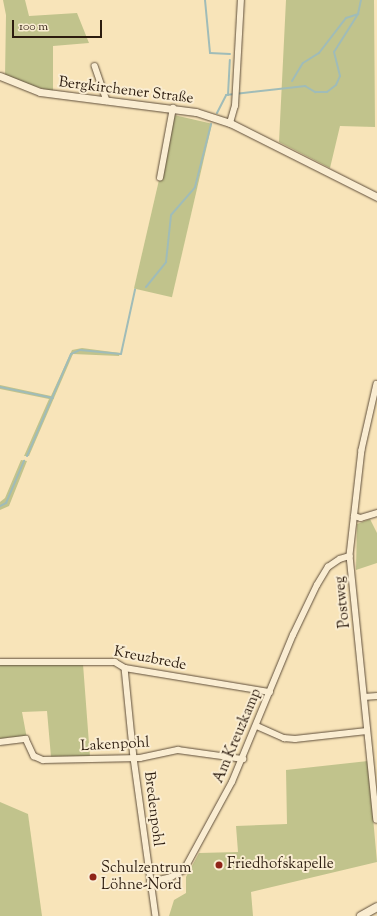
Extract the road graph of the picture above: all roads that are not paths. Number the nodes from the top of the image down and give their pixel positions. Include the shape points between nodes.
1 (241, 0) edge
2 (95, 66) dead end
3 (0, 76) edge
4 (107, 101) junction
5 (173, 108) junction
6 (230, 123) junction
7 (160, 178) dead end
8 (377, 198) edge
9 (377, 384) edge
10 (377, 513) edge
11 (354, 516) junction
12 (350, 556) junction
13 (0, 662) edge
14 (125, 668) junction
15 (270, 692) junction
16 (377, 696) edge
17 (364, 697) junction
18 (256, 726) junction
19 (367, 731) junction
20 (0, 742) edge
21 (134, 758) junction
22 (243, 759) junction
23 (377, 820) edge
24 (150, 882) junction
25 (372, 911) edge
26 (156, 916) edge
27 (361, 916) edge

1 - 6 street via 235,95
2 - 4 street
3 - 4 street, Bergkirchener Straße via 40,92
4 - 5 street, Bergkirchener Straße
5 - 6 street, Bergkirchener Straße
5 - 7 street
6 - 8 street, Bergkirchener Straße
9 - 11 street, Postweg via 362,450
10 - 11 street via 362,518
11 - 12 street, Postweg
12 - 15 street, Am Kreuzkamp via 328,567 317,585
12 - 17 street, Postweg
13 - 14 street, Kreuzbrede via 115,662
14 - 15 street, Kreuzbrede
14 - 21 street, Bredenpohl
15 - 18 street, Am Kreuzkamp
16 - 17 street
17 - 19 street, Postweg
18 - 19 street via 284,738 295,739
18 - 22 street, Am Kreuzkamp
19 - 23 street, Postweg
20 - 21 street, Lakenpohl via 26,740 34,756 43,760
21 - 22 street, Lakenpohl via 189,750
21 - 24 street, Bredenpohl
22 - 24 street, Am Kreuzkamp via 184,870 171,877
24 - 26 street
25 - 27 main road

